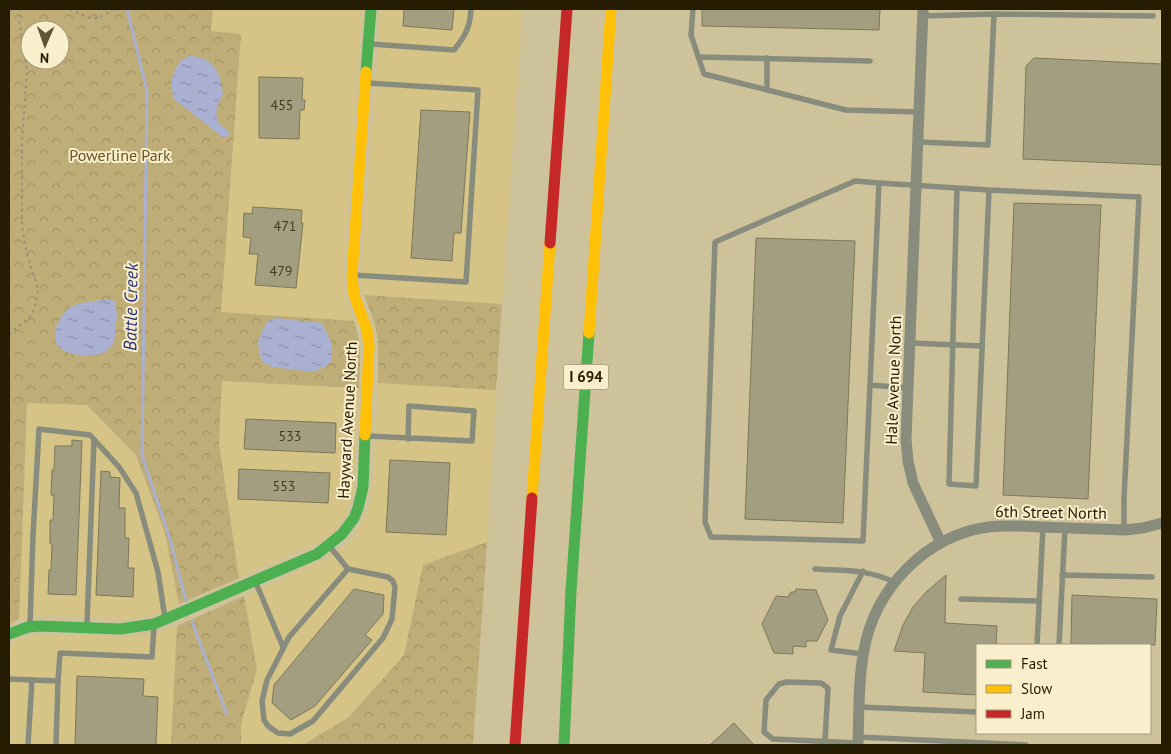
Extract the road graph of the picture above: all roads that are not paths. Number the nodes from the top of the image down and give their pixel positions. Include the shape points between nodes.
1 (371, 9) edge
2 (471, 9) edge
3 (567, 9) edge
4 (611, 9) edge
5 (693, 9) edge
6 (923, 12) edge
7 (994, 14) junction
8 (1153, 16) dead end
9 (368, 44) junction
10 (698, 56) junction
11 (768, 58) junction
12 (870, 61) dead end
13 (366, 83) junction
14 (767, 90) junction
15 (920, 112) junction
16 (919, 142) junction
17 (879, 182) junction
18 (917, 186) junction
19 (957, 188) junction
20 (989, 190) junction
21 (352, 275) junction
22 (910, 343) junction
23 (953, 344) junction
24 (982, 346) junction
25 (870, 385) junction
26 (908, 388) junction
27 (366, 436) junction
28 (408, 439) junction
29 (94, 440) junction
30 (1162, 523) edge
31 (1043, 527) junction
32 (1064, 528) junction
33 (1124, 530) junction
34 (942, 543) junction
35 (330, 546) junction
36 (348, 569) junction
37 (815, 569) dead end
38 (863, 571) junction
39 (1062, 575) junction
40 (1152, 577) dead end
41 (255, 581) junction
42 (894, 582) junction
43 (961, 598) dead end
44 (1040, 601) junction
45 (166, 620) junction
46 (154, 624) junction
47 (30, 627) junction
48 (87, 627) junction
49 (9, 634) edge
50 (1037, 644) edge
51 (1058, 644) edge
52 (283, 647) junction
53 (863, 654) junction
54 (9, 679) edge
55 (32, 680) junction
56 (58, 681) junction
57 (859, 707) junction
58 (976, 712) edge
59 (826, 741) junction
60 (858, 742) edge
61 (896, 742) edge
62 (834, 743) edge
63 (515, 744) edge
64 (986, 744) edge
65 (28, 745) edge
66 (56, 745) edge
67 (564, 745) edge
68 (1026, 745) edge

1 - 9 main road, Hayward Avenue North
2 - 9 lane via 470,24 454,50
3 - 63 main road, I 694
4 - 67 main road, I 694 via 571,591
5 - 10 lane via 691,35
6 - 7 lane
6 - 15 street, Hale Avenue North
7 - 8 lane
7 - 16 lane via 988,145
9 - 13 main road, Hayward Avenue North
10 - 11 lane
10 - 14 lane via 704,74
11 - 12 lane
11 - 14 lane
13 - 21 main road, Hayward Avenue North
13 - 21 lane via 478,90 466,282
14 - 15 lane via 846,110
15 - 16 street, Hale Avenue North
16 - 18 street, Hale Avenue North
17 - 18 lane
17 - 25 lane
17 - 25 lane via 855,181 715,242 705,522 711,537 862,541
18 - 19 lane
18 - 22 street, Hale Avenue North
19 - 20 lane
19 - 23 lane
20 - 24 lane
20 - 33 lane via 1139,198
21 - 27 main road, Hayward Avenue North via 354,295 370,346
22 - 23 lane
22 - 26 street, Hale Avenue North
23 - 24 lane
23 - 24 lane via 949,484 976,486
25 - 26 lane
26 - 34 street, Hale Avenue North via 908,461 920,501
27 - 28 lane
27 - 35 main road, Hayward Avenue North via 359,508 348,529
28 - 28 lane via 472,441 474,411 409,406
29 - 45 lane via 119,467 136,493 158,572
29 - 47 lane via 90,435 39,428
29 - 48 lane
30 - 33 street, 6th Street North
31 - 32 street, 6th Street North
31 - 34 street, 6th Street North via 987,527
31 - 44 lane
32 - 33 street, 6th Street North
32 - 39 lane
34 - 42 street via 923,555
35 - 36 lane
35 - 41 main road, Hayward Avenue North
36 - 52 lane
36 - 52 lane via 388,577 393,581 396,587 392,619 383,638 313,721 290,734 268,726 262,701 267,680
37 - 38 lane
38 - 42 lane
38 - 53 lane via 840,616 831,650
39 - 40 lane
39 - 51 lane
41 - 45 main road, Hayward Avenue North
41 - 52 lane
42 - 53 street via 870,624
43 - 44 lane
44 - 50 lane
45 - 46 main road, Hayward Avenue North
46 - 48 main road, Hayward Avenue North via 120,629
46 - 56 lane via 152,657 60,653
47 - 48 main road, Hayward Avenue North
47 - 49 main road, Hayward Avenue North
53 - 57 street
54 - 55 lane
55 - 56 lane
55 - 65 lane
56 - 66 lane
57 - 58 lane
57 - 60 street
59 - 59 lane via 773,739 764,732 766,700 779,684 821,683 828,688
59 - 62 lane
60 - 61 lane
60 - 62 lane
61 - 64 lane
64 - 68 lane

